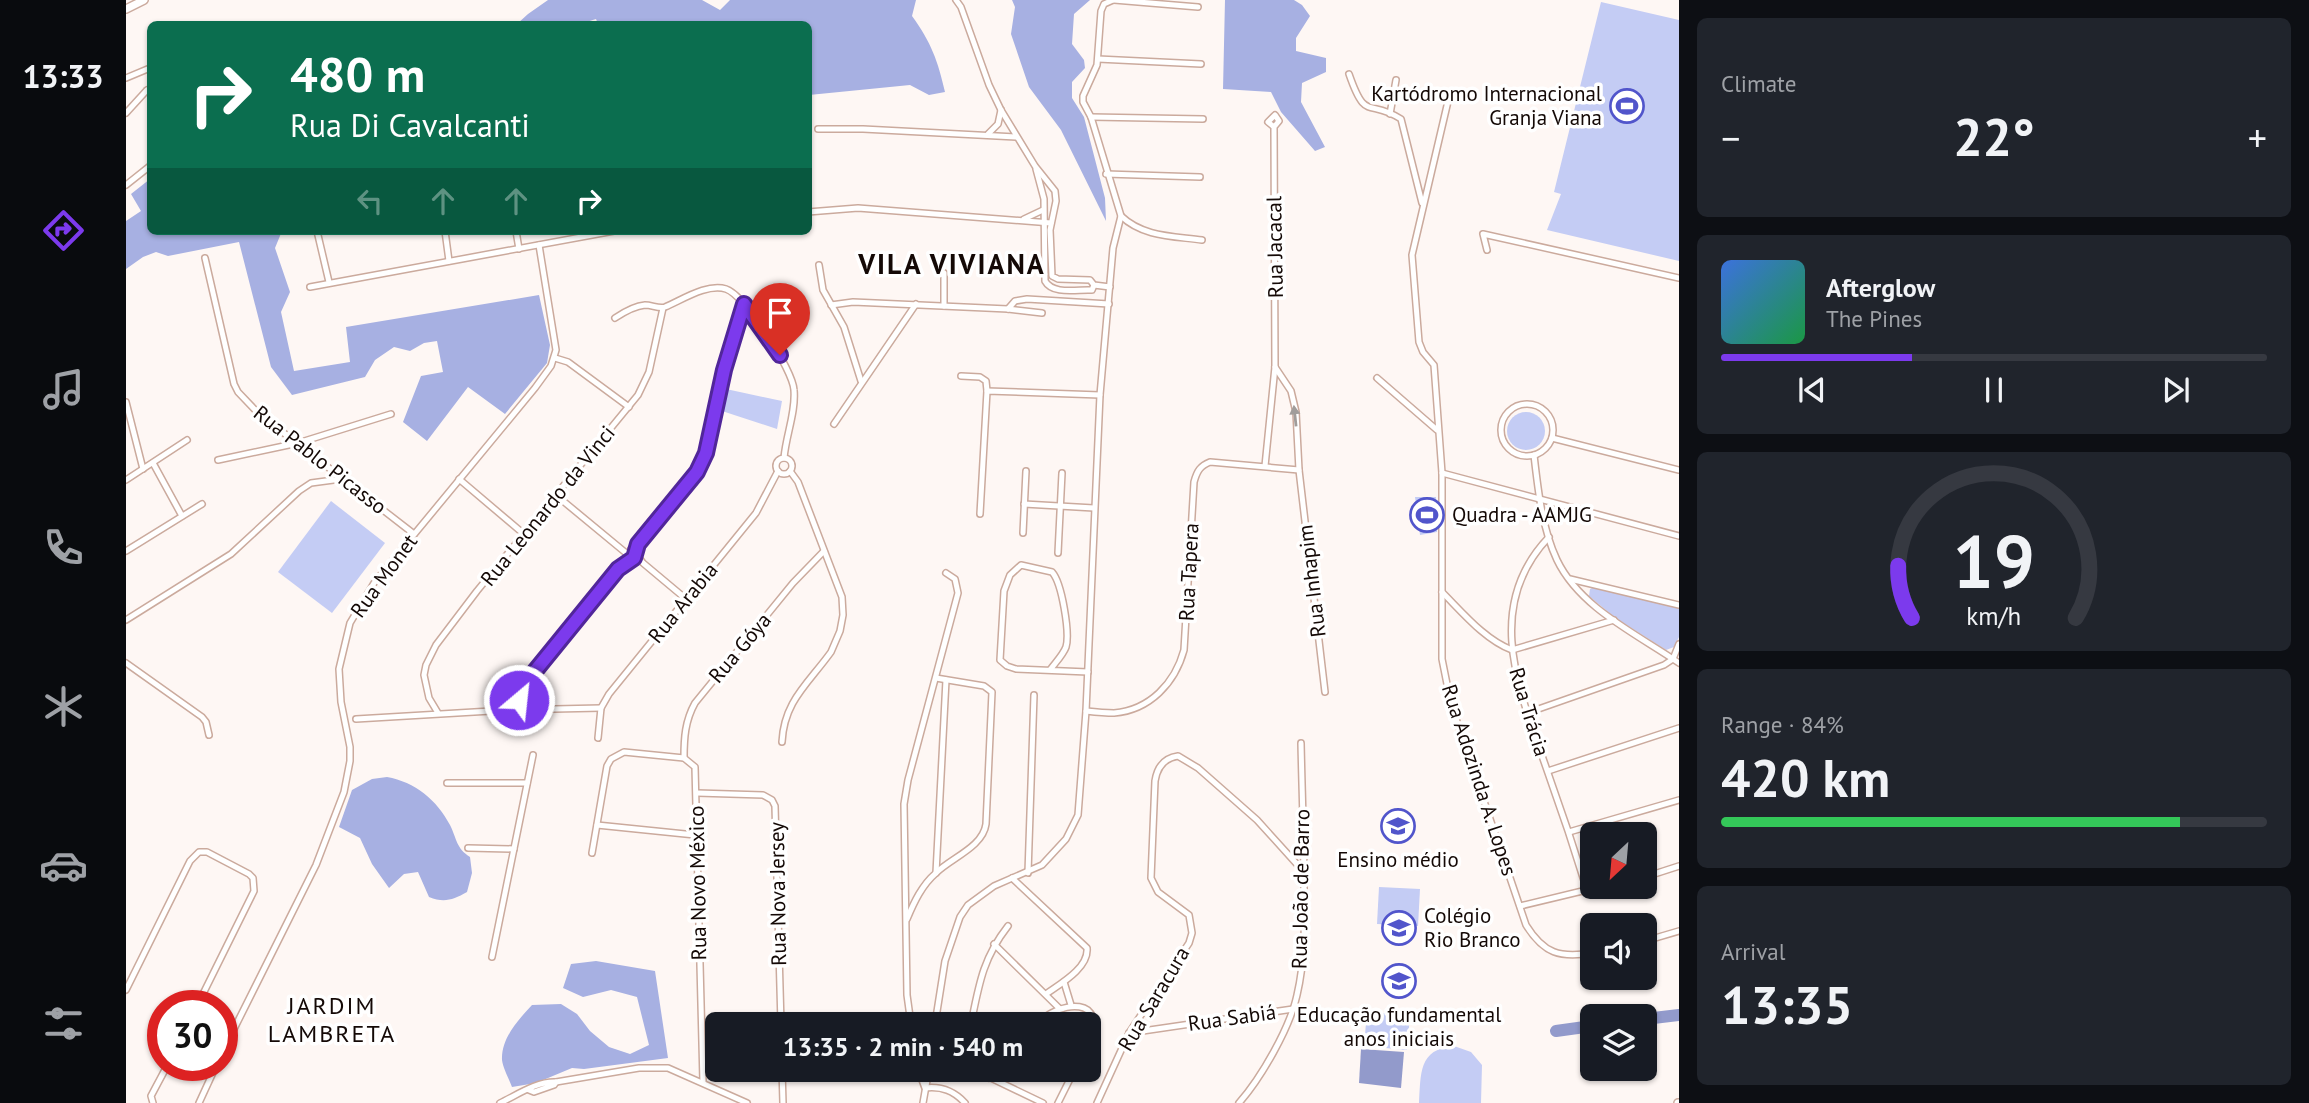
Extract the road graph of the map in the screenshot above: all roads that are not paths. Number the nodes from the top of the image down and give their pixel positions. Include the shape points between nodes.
1 (144, 0) edge
2 (956, 0) edge
3 (1114, 0) edge
4 (1198, 7) dead end
5 (126, 9) edge
6 (1098, 59) junction
7 (1201, 64) dead end
8 (147, 69) edge
9 (1349, 74) dead end
10 (126, 78) edge
11 (1396, 80) dead end
12 (147, 90) dead end
13 (1449, 97) dead end
14 (1001, 110) junction
15 (126, 113) edge
16 (1390, 114) junction
17 (1091, 117) junction
18 (1203, 119) dead end
19 (1274, 127) dead end
20 (818, 129) dead end
21 (988, 135) junction
22 (1016, 137) junction
23 (1035, 166) junction
24 (147, 168) edge
25 (1107, 174) junction
26 (1200, 177) dead end
27 (126, 185) edge
28 (1042, 187) junction
29 (1055, 191) junction
30 (1422, 206) junction
31 (1043, 210) junction
32 (812, 212) edge
33 (1053, 213) junction
34 (1121, 216) junction
35 (1024, 219) junction
36 (1051, 223) junction
37 (1044, 224) junction
38 (318, 235) edge
39 (446, 235) edge
40 (517, 235) edge
41 (593, 235) edge
42 (1202, 240) dead end
43 (539, 245) junction
44 (520, 249) junction
45 (1487, 250) dead end
46 (205, 258) dead end
47 (449, 261) junction
48 (819, 265) dead end
49 (944, 273) dead end
50 (1679, 278) edge
51 (1084, 280) junction
52 (329, 282) junction
53 (1094, 285) junction
54 (310, 287) dead end
55 (1110, 287) junction
56 (1084, 290) junction
57 (744, 304) junction
58 (916, 304) junction
59 (1109, 304) junction
60 (831, 305) junction
61 (944, 306) junction
62 (663, 308) junction
63 (1008, 309) junction
64 (1042, 313) dead end
65 (615, 318) dead end
66 (555, 358) junction
67 (1275, 367) junction
68 (961, 376) dead end
69 (1377, 378) dead end
70 (861, 381) junction
71 (987, 391) junction
72 (1100, 395) junction
73 (127, 404) edge
74 (629, 407) junction
75 (391, 414) dead end
76 (834, 424) dead end
77 (1437, 430) junction
78 (1552, 438) junction
79 (187, 440) dead end
80 (298, 443) junction
81 (1534, 455) junction
82 (784, 458) junction
83 (218, 460) dead end
84 (153, 463) junction
85 (1265, 466) junction
86 (143, 469) junction
87 (1299, 470) junction
88 (1679, 470) edge
89 (778, 471) junction
90 (790, 471) junction
91 (1027, 471) dead end
92 (1062, 473) dead end
93 (1443, 473) junction
94 (341, 479) junction
95 (459, 479) junction
96 (126, 480) edge
97 (557, 496) junction
98 (1539, 500) junction
99 (202, 504) dead end
100 (1024, 504) junction
101 (1061, 507) junction
102 (1094, 508) junction
103 (980, 514) dead end
104 (182, 516) junction
105 (1023, 533) dead end
106 (414, 534) junction
107 (525, 535) junction
108 (1679, 536) edge
109 (1549, 537) junction
110 (126, 551) edge
111 (824, 551) junction
112 (631, 553) junction
113 (1058, 553) dead end
114 (946, 573) dead end
115 (1570, 579) junction
116 (1442, 592) junction
117 (686, 599) junction
118 (1679, 605) edge
119 (126, 620) edge
120 (1614, 620) junction
121 (1679, 645) edge
122 (1512, 650) junction
123 (1676, 661) edge
124 (126, 663) edge
125 (1050, 670) junction
126 (1088, 672) junction
127 (936, 678) junction
128 (946, 680) junction
129 (1325, 692) dead end
130 (518, 695) junction
131 (1034, 695) dead end
132 (429, 698) junction
133 (601, 708) junction
134 (522, 709) junction
135 (508, 710) junction
136 (1086, 711) junction
137 (438, 713) junction
138 (1527, 713) junction
139 (422, 714) junction
140 (356, 719) dead end
141 (1679, 728) edge
142 (209, 735) dead end
143 (598, 737) dead end
144 (782, 742) dead end
145 (1301, 743) dead end
146 (533, 755) dead end
147 (684, 758) junction
148 (1548, 771) junction
149 (447, 783) dead end
150 (527, 783) junction
151 (697, 793) junction
152 (1679, 800) edge
153 (597, 825) junction
154 (1569, 832) junction
155 (695, 835) junction
156 (468, 848) dead end
157 (514, 849) junction
158 (592, 853) dead end
159 (1679, 866) edge
160 (1580, 867) edge
161 (1304, 872) junction
162 (936, 873) junction
163 (1028, 873) junction
164 (1657, 873) edge
165 (1012, 878) junction
166 (1580, 892) edge
167 (1520, 906) junction
168 (905, 922) junction
169 (1008, 926) dead end
170 (1679, 931) edge
171 (1657, 937) edge
172 (994, 944) junction
173 (1580, 953) edge
174 (492, 957) dead end
175 (1064, 982) junction
176 (126, 990) edge
177 (205, 990) edge
178 (1046, 994) junction
179 (1071, 1005) junction
180 (1059, 1008) junction
181 (1293, 1009) junction
182 (781, 1012) edge
183 (909, 1012) edge
184 (938, 1012) edge
185 (973, 1012) edge
186 (1054, 1012) edge
187 (1087, 1012) edge
188 (238, 1021) edge
189 (1129, 1033) junction
190 (159, 1081) edge
191 (209, 1081) edge
192 (703, 1082) junction
193 (782, 1082) edge
194 (923, 1082) edge
195 (926, 1082) edge
196 (998, 1082) edge
197 (1068, 1082) edge
198 (925, 1088) junction
199 (153, 1103) edge
200 (199, 1103) edge
201 (500, 1103) edge
202 (747, 1103) edge
203 (783, 1103) edge
204 (923, 1103) edge
205 (965, 1103) edge
206 (1043, 1103) edge
207 (1058, 1103) edge
208 (1097, 1103) edge
209 (1239, 1103) edge

1 - 5 street
2 - 14 street
3 - 4 street
3 - 6 street via 1101,11
6 - 7 street
6 - 17 street via 1083,96
8 - 10 street
9 - 16 street via 1364,106
11 - 16 street
12 - 15 street
13 - 30 street, Rua Adozinda A. Lopes
14 - 21 street via 998,124
14 - 22 street
16 - 30 street via 1404,125
17 - 18 street
17 - 25 street
19 - 67 street, Rua Jacacal
20 - 21 street
21 - 22 street
22 - 23 street
23 - 28 street
23 - 29 street
24 - 27 street
25 - 26 street
25 - 34 street
28 - 29 street
28 - 31 street
29 - 33 street
30 - 77 street, Rua Adozinda A. Lopes via 1412,255 1415,302 1419,342 1434,365
31 - 33 street
31 - 35 street
31 - 37 street
32 - 35 street via 858,208
33 - 36 street
34 - 42 street via 1150,233
34 - 55 street via 1112,248
35 - 37 street
36 - 37 street
36 - 51 street via 1052,276
37 - 56 street via 1045,281 1050,288
38 - 52 street
39 - 47 street
40 - 44 street
41 - 43 street
43 - 44 street
43 - 66 street
44 - 47 street
45 - 50 street via 1483,234
46 - 80 street, Rua Pablo Picasso via 238,392
47 - 52 street
48 - 60 street
49 - 61 street
51 - 53 street
51 - 56 street
52 - 54 street
53 - 55 street
53 - 56 street via 1092,290
55 - 59 street
57 - 62 street via 729,290 715,288
57 - 82 street, Rua Arabia via 780,355 794,385
57 - 112 street via 706,453 697,472
58 - 60 street
58 - 61 street
58 - 70 street
59 - 63 street via 1027,299 1015,301
59 - 72 street
60 - 70 street via 844,327
61 - 63 street
62 - 65 street via 643,305
62 - 74 street, Rua Leonardo da Vinci via 649,372
63 - 64 street
66 - 74 street via 568,362
66 - 95 street, Rua Monet
67 - 85 street, Rua Jacacal
87 -> 67 street, Rua Inhapim via 1294,401
68 - 71 street via 980,377
69 - 77 street
70 - 76 street
71 - 72 street
71 - 103 street
72 - 102 street
73 - 86 street
74 - 97 street, Rua Leonardo da Vinci
75 - 80 street
77 - 93 street, Rua Adozinda A. Lopes
78 - 81 street
78 - 81 street via 1552,421 1541,408 1524,404 1509,411 1501,426 1504,443 1517,454
78 - 88 street
79 - 84 street
80 - 83 street
80 - 94 street, Rua Pablo Picasso
81 - 98 street
82 - 89 street, Rua Arabia via 777,463
82 - 90 street via 791,463
84 - 86 street
84 - 104 street
85 - 87 street, Rua Tapera
85 - 136 street, Rua Tapera via 1210,462 1197,471 1179,670 1156,696 1136,708 1114,713
86 - 96 street
87 - 129 street, Rua Inhapim
89 - 90 street
89 - 117 street, Rua Arabia via 756,513
90 - 111 street
91 - 100 street
92 - 101 street
93 - 98 street
93 - 116 street, Rua Adozinda A. Lopes
94 - 106 street, Rua Pablo Picasso
94 - 119 street via 310,483 231,554
95 - 106 street, Rua Monet
95 - 107 street
97 - 107 street, Rua Leonardo da Vinci
97 - 112 street
98 - 108 street
98 - 109 street
99 - 104 street
100 - 101 street
100 - 105 street
101 - 102 street
101 - 113 street
102 - 126 street
104 - 110 street
106 - 188 street, Rua Monet via 349,623 339,669 350,747 344,792 316,865
107 - 132 street, Rua Leonardo da Vinci via 430,656 424,675
109 - 115 street
109 - 122 street, Rua Trácia via 1520,578
111 - 144 street via 842,597 840,631 831,652 789,707
111 - 147 street, Rua Góya via 695,703 685,726
112 - 117 street
112 - 130 street
114 - 127 street via 955,579 958,593
115 - 118 street
115 - 120 street
116 - 122 street via 1465,616
116 - 167 street, Rua Adozinda A. Lopes via 1443,659 1451,704
117 - 133 street, Rua Arabia
120 - 122 street
120 - 123 street
121 - 123 street
122 - 138 street, Rua Trácia
123 - 138 street
124 - 142 street via 202,718
125 - 125 street via 1067,643 1063,597 1052,572 1021,565 1010,575 1004,591 1000,660 1016,669
125 - 126 street
126 - 136 street
127 - 128 street
127 - 168 street via 904,804
128 - 162 street
128 - 162 street via 988,689 993,695 992,719 985,830
130 - 134 street
130 - 135 street
131 - 163 street
132 - 137 street, Rua Leonardo da Vinci
132 - 139 street, Rua Leonardo da Vinci
133 - 134 street
133 - 143 street, Rua Arabia
134 - 135 street
135 - 137 street
136 - 163 street via 1078,816 1059,849
137 - 139 street
138 - 148 street, Rua Trácia
139 - 140 street
141 - 148 street
145 - 161 street, Rua João de Barro
146 - 150 street
147 - 151 street, Rua Novo México via 695,767
147 - 153 street via 634,752 616,755 607,766
148 - 154 street, Rua Trácia
149 - 150 street
150 - 157 street
151 - 155 street, Rua Novo México
151 - 182 street, Rua Nova Jersey via 763,795 775,806
152 - 154 street
153 - 155 street
153 - 158 street
154 - 160 street, Rua Trácia
155 - 192 street, Rua Novo México
156 - 157 street
157 - 174 street
159 - 164 street
161 - 181 street, Rua João de Barro via 1300,984
161 - 189 street, Rua Saracura via 1257,820 1198,768 1178,756 1164,762 1155,781 1151,878 1158,892 1189,915 1192,933
162 - 168 street
163 - 165 street
165 - 175 street via 1087,948 1085,960
165 - 184 street via 980,895 960,917 945,961
166 - 167 street
167 - 173 street, Rua Adozinda A. Lopes via 1526,925 1541,946 1560,954
168 - 183 street
169 - 172 street
170 - 171 street
172 - 178 street
172 - 185 street via 980,978
175 - 178 street
175 - 179 street
176 - 177 street via 190,861 206,852 249,874 255,884
178 - 180 street
179 - 180 street
179 - 187 street
180 - 186 street
181 - 189 street, Rua Sabiá
181 - 209 street, Rua João de Barro via 1261,1074
189 - 208 street, Rua Saracura
190 - 199 street via 151,1096
191 - 200 street
192 - 201 street via 678,1071 639,1068 556,1082
192 - 202 street
193 - 203 street
194 - 198 street
195 - 198 street
196 - 206 street
197 - 207 street
198 - 204 street
198 - 205 street via 942,1088

